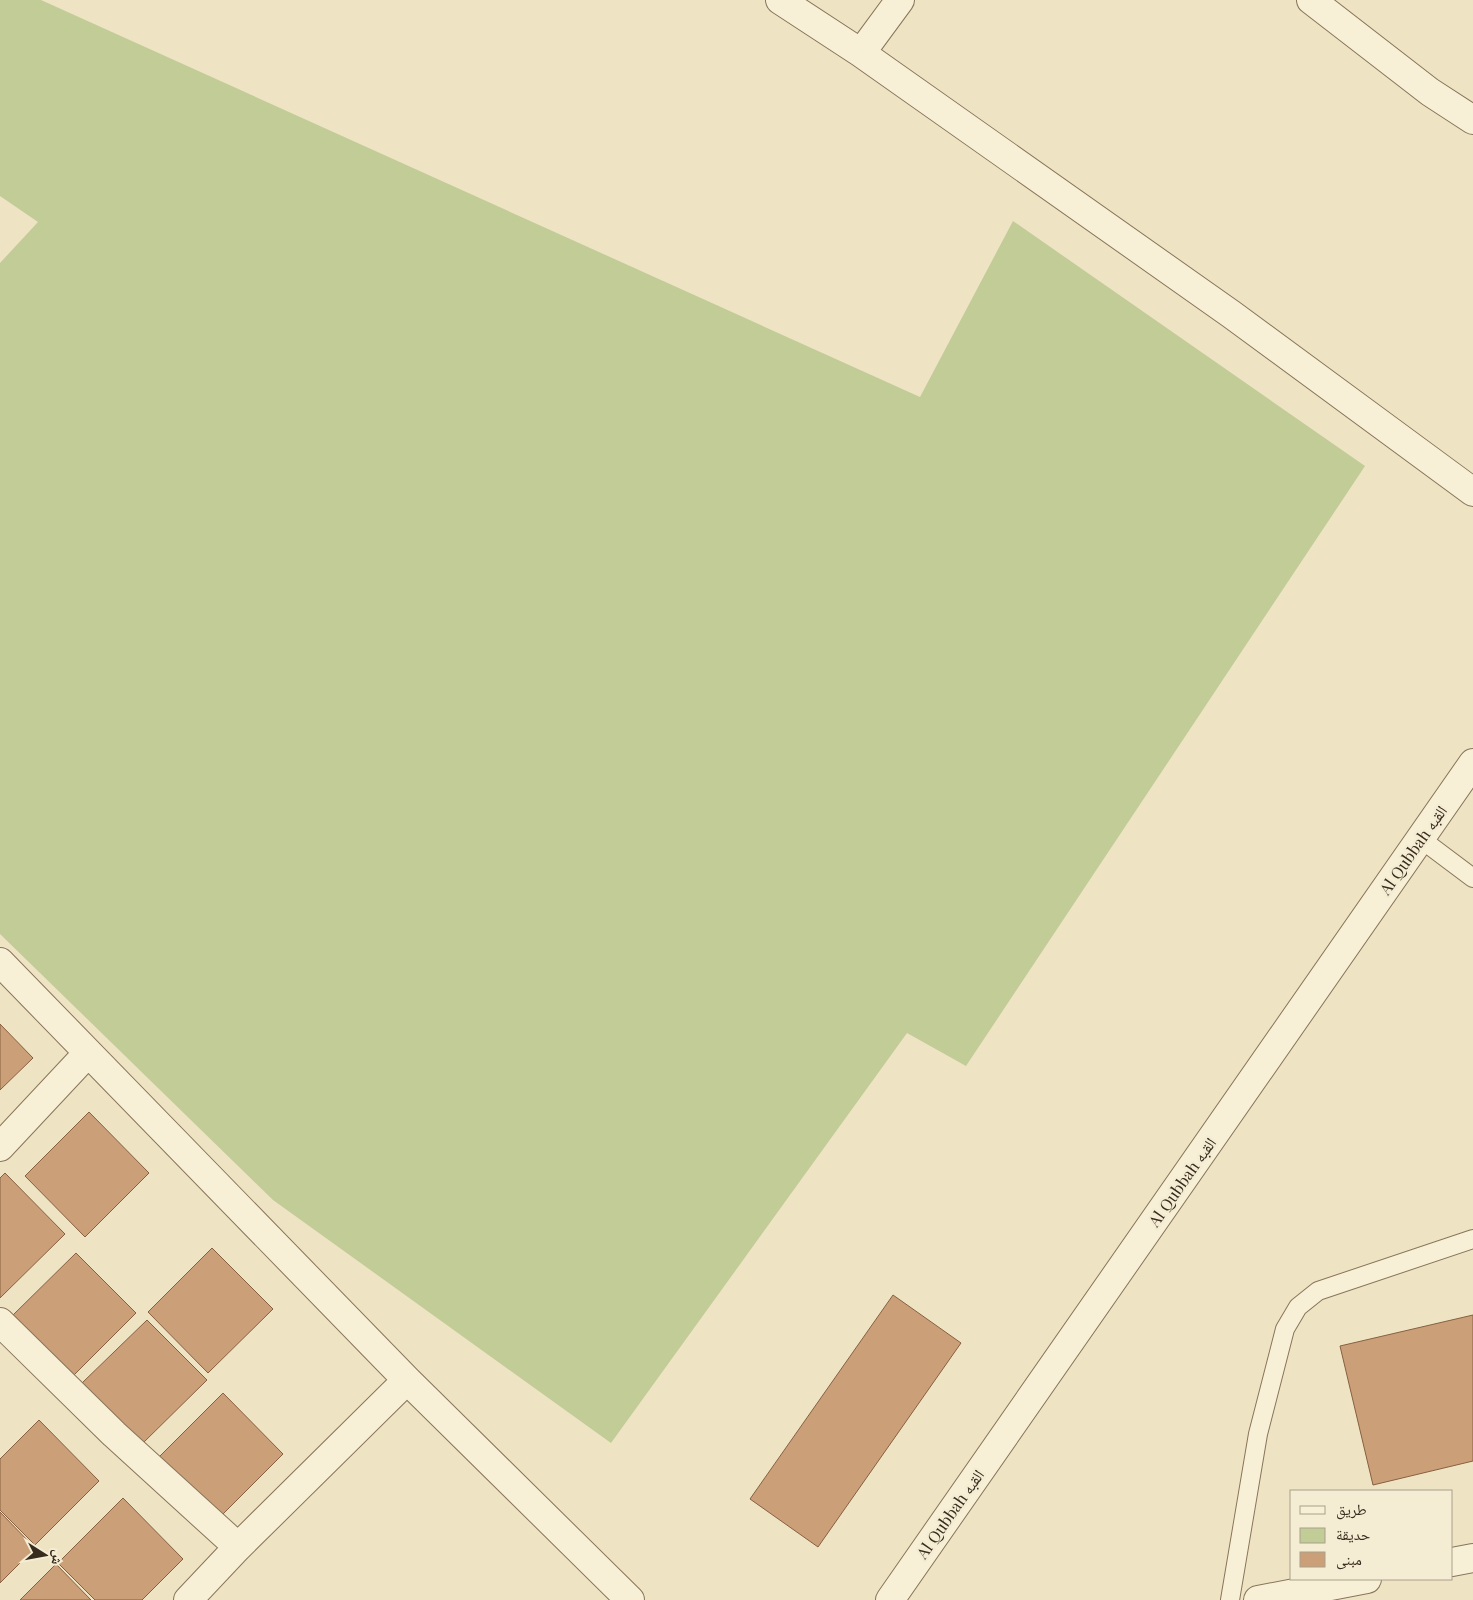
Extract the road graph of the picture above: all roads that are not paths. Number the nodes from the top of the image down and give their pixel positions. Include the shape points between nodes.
1 (780, 0) edge
2 (900, 0) edge
3 (1311, 0) edge
4 (861, 52) junction
5 (1473, 120) edge
6 (1473, 492) edge
7 (1473, 763) edge
8 (1421, 839) junction
9 (1473, 878) edge
10 (0, 962) edge
11 (87, 1054) junction
12 (0, 1147) edge
13 (1473, 1240) edge
14 (0, 1322) edge
15 (407, 1380) junction
16 (238, 1547) junction
17 (1473, 1558) edge
18 (1453, 1562) edge
19 (1362, 1580) edge
20 (188, 1600) edge
21 (630, 1600) edge
22 (890, 1600) edge
23 (1230, 1600) edge
24 (1258, 1600) edge

1 - 4 street
2 - 4 street
3 - 5 street via 1430,92
4 - 6 street via 1231,314
7 - 8 street, Al Qubbah القبه
8 - 9 lane
8 - 22 street, Al Qubbah القبه
10 - 11 street
11 - 12 street
11 - 15 street
13 - 23 lane via 1318,1291 1298,1307 1285,1330 1258,1434
14 - 16 street via 114,1434
15 - 16 street
15 - 21 street
16 - 20 street
17 - 18 street
19 - 24 street

